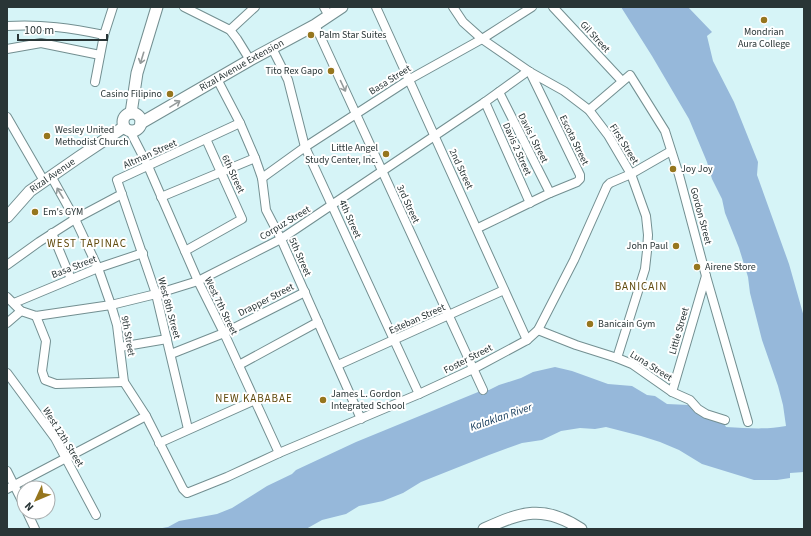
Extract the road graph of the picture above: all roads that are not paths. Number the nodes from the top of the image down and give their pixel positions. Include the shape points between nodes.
1 (113, 7) edge
2 (157, 7) edge
3 (184, 7) edge
4 (255, 7) edge
5 (342, 7) edge
6 (376, 7) edge
7 (453, 7) edge
8 (531, 7) edge
9 (553, 7) edge
10 (327, 12) edge
11 (315, 25) junction
12 (7, 26) edge
13 (230, 30) junction
14 (104, 35) junction
15 (482, 38) junction
16 (272, 48) junction
17 (7, 49) edge
18 (100, 55) junction
19 (250, 60) junction
20 (529, 72) junction
21 (217, 79) junction
22 (410, 79) junction
23 (622, 81) junction
24 (95, 82) dead end
25 (499, 92) junction
26 (485, 102) junction
27 (589, 110) junction
28 (131, 113) junction
29 (356, 114) junction
30 (8, 120) edge
31 (141, 123) junction
32 (240, 123) junction
33 (127, 129) junction
34 (435, 135) junction
35 (206, 139) junction
36 (305, 147) junction
37 (671, 151) junction
38 (255, 158) junction
39 (148, 166) junction
40 (221, 171) junction
41 (382, 172) junction
42 (631, 174) junction
43 (262, 178) junction
44 (48, 179) junction
45 (550, 193) junction
46 (122, 194) junction
47 (161, 197) junction
48 (530, 203) junction
49 (333, 205) junction
50 (7, 217) edge
51 (75, 218) junction
52 (478, 228) junction
53 (52, 233) junction
54 (281, 239) junction
55 (185, 251) junction
56 (143, 253) junction
57 (7, 265) edge
58 (98, 268) junction
59 (706, 276) junction
60 (71, 279) junction
61 (198, 282) junction
62 (504, 290) junction
63 (305, 292) junction
64 (156, 294) junction
65 (7, 297) edge
66 (14, 304) junction
67 (111, 304) junction
68 (21, 311) junction
69 (36, 316) junction
70 (449, 316) junction
71 (318, 322) junction
72 (7, 323) edge
73 (538, 330) junction
74 (224, 333) junction
75 (167, 339) junction
76 (394, 340) junction
77 (527, 340) junction
78 (120, 347) junction
79 (171, 354) junction
80 (617, 358) junction
81 (239, 365) junction
82 (338, 366) junction
83 (473, 369) junction
84 (7, 373) edge
85 (124, 382) junction
86 (483, 390) dead end
87 (672, 392) junction
88 (419, 394) junction
89 (255, 400) junction
90 (146, 416) junction
91 (362, 419) junction
92 (725, 420) dead end
93 (748, 422) dead end
94 (188, 429) junction
95 (159, 443) junction
96 (279, 453) junction
97 (66, 458) junction
98 (7, 471) edge
99 (11, 487) edge
100 (190, 492) joint
101 (96, 515) dead end
102 (484, 529) edge
103 (581, 529) edge

1 - 14 street
2 -> 28 main road via 137,73
3 - 13 street
4 - 13 street
5 - 10 main road, Rizal Avenue Extension
6 - 22 street, 2nd Street
7 - 15 street, First Street via 463,22
8 - 15 street, Basa Street
9 - 23 street, Gil Street
10 - 11 main road, Rizal Avenue Extension
11 - 16 main road, Rizal Avenue Extension
11 -> 29 street, 3rd Street
12 - 14 street via 28,24 67,27
13 - 19 street
14 - 18 street
15 - 20 street, First Street
15 - 22 street, Basa Street
16 - 19 main road, Rizal Avenue Extension
16 - 36 street, 4th Street via 288,80
17 - 18 street via 41,43
18 - 24 street
19 - 21 main road, Rizal Avenue Extension
20 - 25 street, Corpuz Street
20 - 27 street, First Street via 564,91
20 - 45 street, Escota Street via 580,175 577,182
31 -> 21 main road, Rizal Avenue Extension
21 - 32 street, 5th Street
22 - 29 street, Basa Street
22 - 34 street, 2nd Street
23 - 27 street
23 - 37 street, Gordon Street via 628,75 631,76 665,131
25 - 26 street, Corpuz Street
25 - 45 street, Davis I Street
26 - 34 street, Corpuz Street
26 - 48 street, Davis 2 Street
27 - 42 street, First Street via 608,135
28 - 31 main road via 139,116
28 - 33 main road via 123,119
29 - 36 street, Basa Street
29 - 41 street, 3rd Street
30 - 44 street, 9th Street
31 - 33 main road via 133,131
32 - 35 street, Altman Street
32 - 38 street, 5th Street
33 - 39 street, West 7th Street
33 - 44 main road, Rizal Avenue
34 - 41 street, Corpuz Street
34 - 52 street, 2nd Street
35 - 39 street, Altman Street
35 - 40 street, 6th Street
36 - 43 street, Basa Street
36 - 49 street, 4th Street
37 - 42 street, Foster Street
37 - 59 street, Gordon Street
38 - 40 street
38 - 43 street, 5th Street
39 - 46 street, Altman Street via 117,180
39 - 47 street, West 7th Street
40 - 47 street
40 - 55 street, 6th Street via 242,221
41 - 49 street, Corpuz Street
41 - 70 street, 3rd Street
42 - 73 street, Foster Street via 607,186 574,260
42 - 80 street, First Street via 646,216 647,251 645,269
43 - 54 street, 5th Street via 266,210
44 - 50 main road, Rizal Avenue via 30,191
51 -> 44 street, 9th Street
45 - 48 street, Escota Street
46 - 51 street
46 - 56 street, West 8th Street
47 - 55 street, West 7th Street
48 - 52 street, Escota Street
49 - 54 street, Corpuz Street
49 - 76 street, 4th Street
51 - 53 street
51 - 58 street, 9th Street
52 - 62 street, 2nd Street
53 - 57 street
53 - 60 street
54 - 61 street, Corpuz Street
54 - 63 street, 5th Street
55 - 61 street, West 7th Street
56 - 58 street, Basa Street
56 - 64 street, West 8th Street
58 - 60 street, Basa Street
58 - 67 street, 9th Street
59 - 87 street, Little Street
59 - 93 street, Gordon Street
60 - 66 street, Basa Street
61 - 64 street, Corpuz Street
61 - 74 street, West 7th Street
62 - 70 street, Esteban Street
62 - 77 street, 2nd Street
63 - 71 street, 5th Street
63 - 74 street, Drapper Street
64 - 67 street, Corpuz Street
64 - 75 street, West 8th Street
65 - 66 street, Corpuz Street
66 - 68 street, Corpuz Street
67 - 69 street, Corpuz Street
67 - 78 street, 9th Street
68 - 69 street, Corpuz Street
68 - 72 street
69 - 85 street via 46,341 42,371 45,380 56,384
70 - 76 street, Esteban Street
70 - 83 street, 3rd Street
71 - 81 street
71 - 82 street, 5th Street
73 - 77 street, Foster Street
73 - 80 street, Luna Street
74 - 79 street, Drapper Street
74 - 81 street, West 7th Street
75 - 78 street
75 - 79 street, West 8th Street
76 - 82 street, Esteban Street
76 - 88 street, 4th Street
77 - 83 street, Foster Street
78 - 85 street, 9th Street
79 - 94 street, West 8th Street
80 - 87 street, Luna Street via 632,364
81 - 89 street, West 7th Street
82 - 91 street, 5th Street
83 - 86 street, 3rd Street
83 - 88 street, Foster Street
84 - 97 street, West 12th Street
85 - 90 street, 9th Street
87 - 92 street, Luna Street via 686,398 706,414
88 - 91 street, Foster Street
89 - 94 street
89 - 96 street, West 7th Street
90 - 95 street, 9th Street
90 - 97 street
91 - 96 street, Foster Street
94 - 95 street
95 - 100 street, 9th Street via 183,489
96 - 100 street, Foster Street
97 - 99 street
97 - 101 street, West 12th Street
98 - 99 street
102 - 103 main road via 517,516 542,512 553,514

